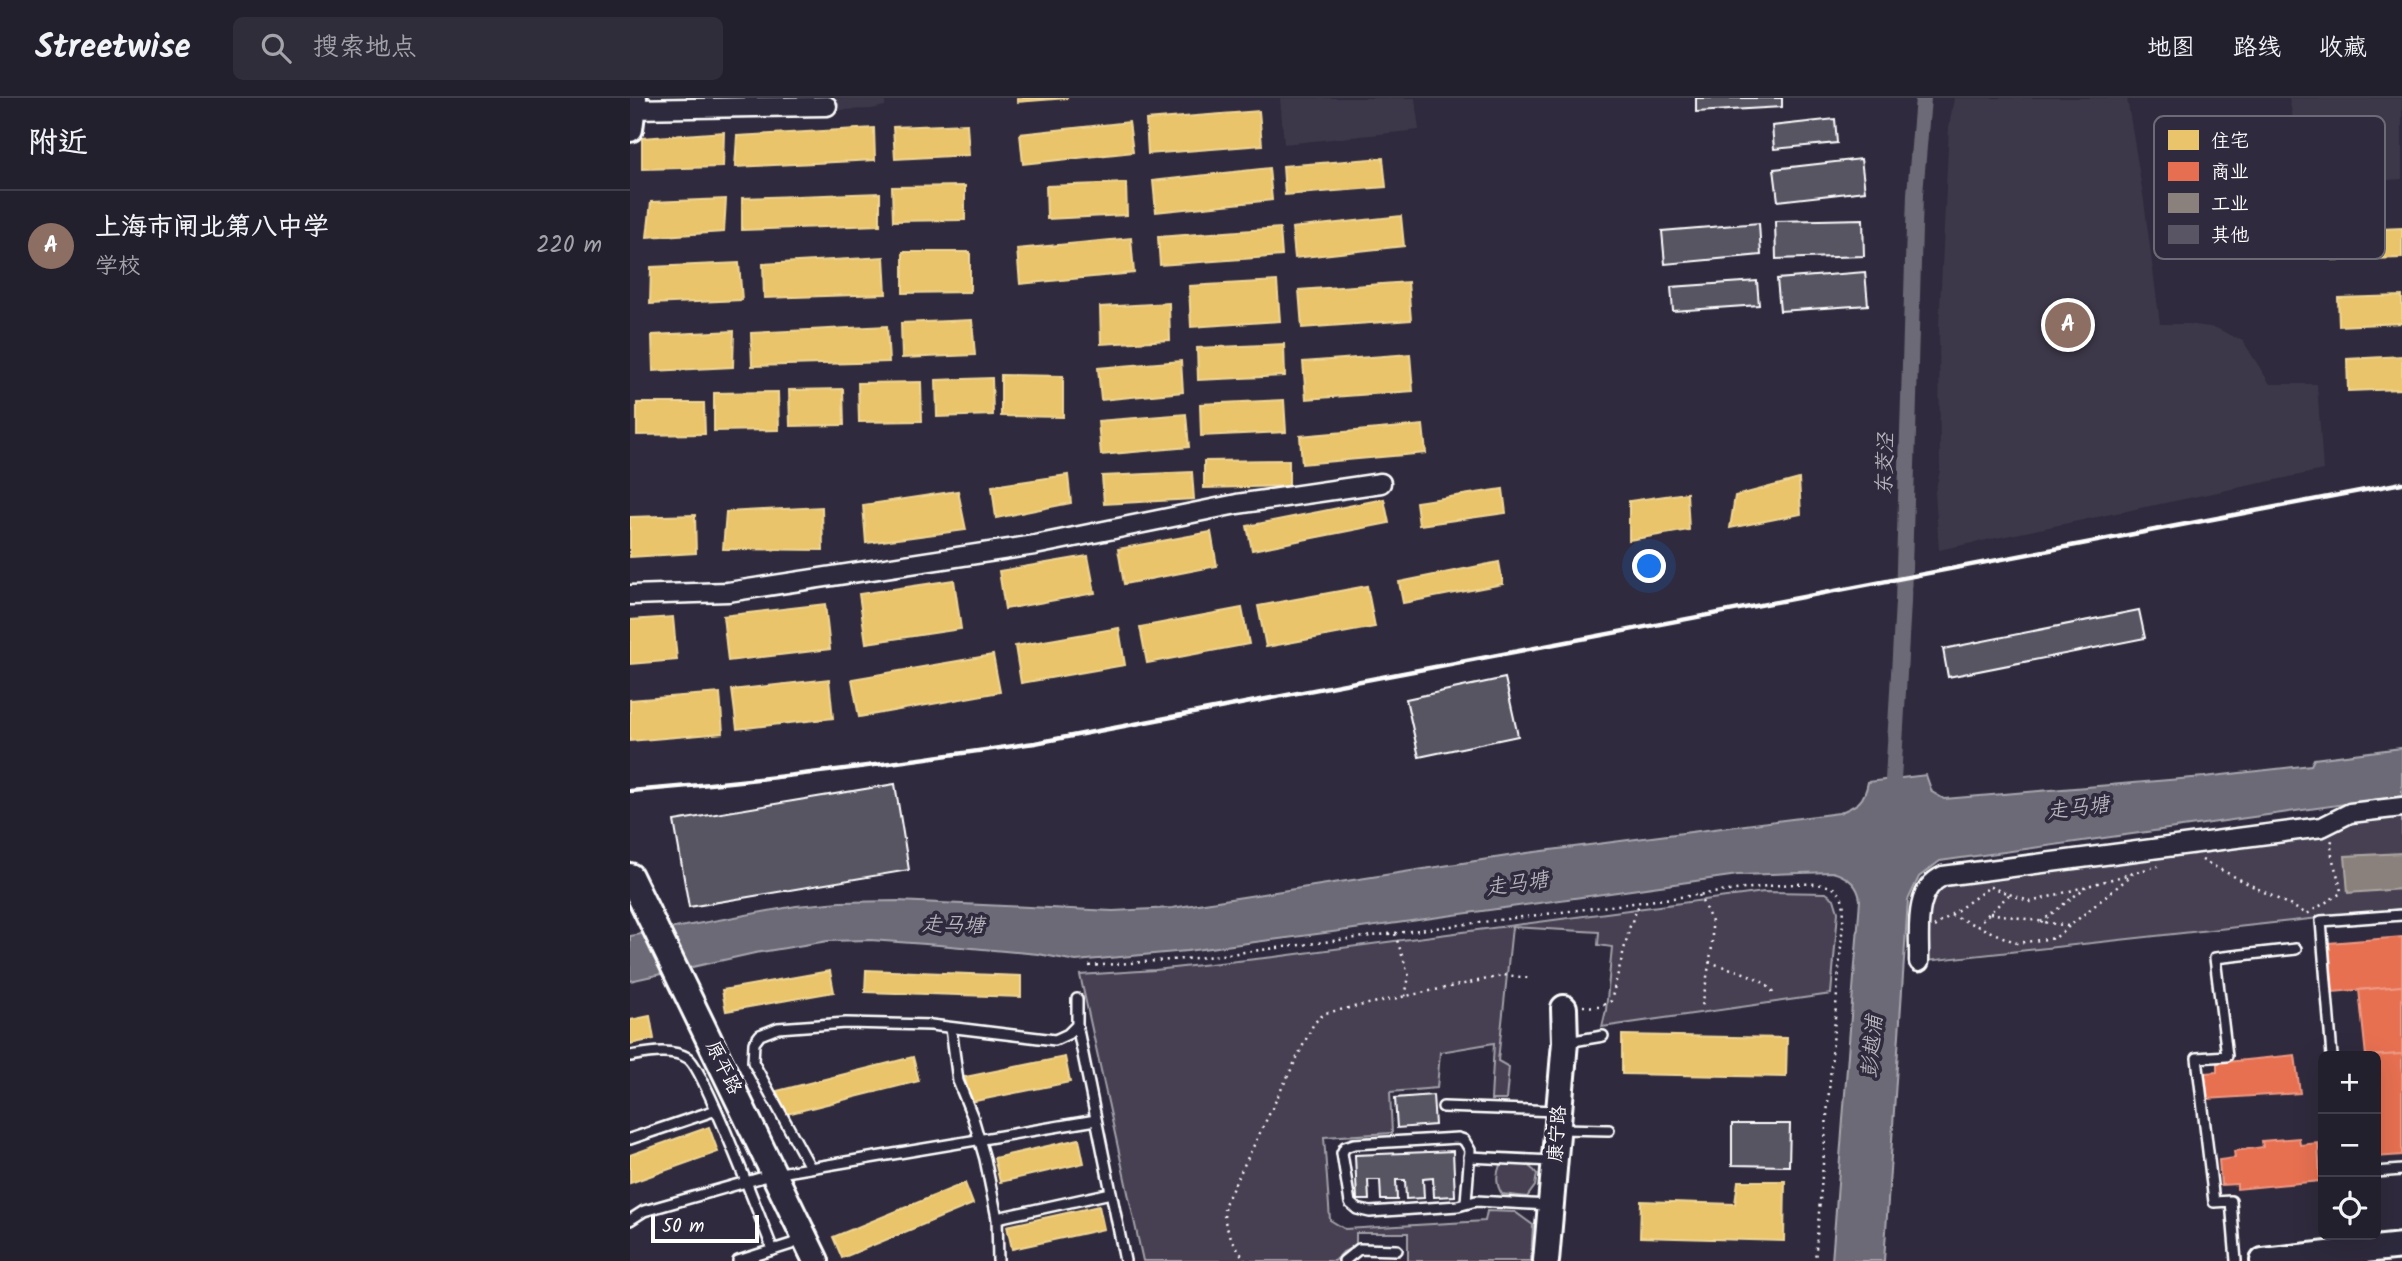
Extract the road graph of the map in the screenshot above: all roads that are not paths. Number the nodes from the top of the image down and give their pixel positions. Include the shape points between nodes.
1 (827, 106) dead end
2 (632, 111) edge
3 (1381, 483) dead end
4 (630, 595) edge
5 (2402, 807) edge
6 (630, 876) edge
7 (2402, 915) edge
8 (2296, 950) dead end
9 (1919, 962) dead end
10 (1077, 999) dead end
11 (1564, 1008) road end
12 (1077, 1025) junction
13 (951, 1028) junction
14 (1603, 1036) dead end
15 (1565, 1042) junction
16 (2332, 1051) edge
17 (630, 1056) edge
18 (1443, 1107) dead end
19 (716, 1110) junction
20 (1096, 1119) junction
21 (1559, 1120) junction
22 (1609, 1130) dead end
23 (979, 1138) junction
24 (630, 1139) edge
25 (1469, 1157) junction
26 (1556, 1161) junction
27 (810, 1167) junction
28 (2402, 1170) edge
29 (2381, 1172) edge
30 (774, 1174) junction
31 (745, 1182) junction
32 (1111, 1193) junction
33 (1466, 1202) junction
34 (1551, 1205) junction
35 (997, 1218) junction
36 (630, 1220) edge
37 (2402, 1246) edge
38 (774, 1250) junction
39 (811, 1250) edge
40 (1397, 1250) dead end
41 (738, 1261) edge
42 (998, 1261) edge
43 (1123, 1261) edge
44 (1344, 1261) edge
45 (1546, 1261) edge
46 (2236, 1261) edge
47 (2263, 1261) edge

1 - 2 street
3 - 4 street via 1237,504 1035,545 728,592
5 - 9 street via 2350,813 2322,827 1943,876 1927,888 1922,902
6 - 30 street, 原平路
7 - 16 lane via 2321,921
8 - 46 lane via 2215,958 2227,1056 2197,1058 2214,1202 2231,1201
10 - 12 lane
11 - 15 street, 康宁路
12 - 13 lane via 1055,1040
12 - 20 lane
13 - 23 lane via 958,1081
13 - 27 lane via 846,1023 778,1028 760,1035 754,1043 753,1062
14 - 15 lane
15 - 21 street, 康宁路
17 - 19 lane via 670,1052 690,1059
18 - 21 lane
19 - 24 lane
19 - 31 lane
20 - 23 lane
20 - 32 lane
21 - 22 lane
21 - 26 street, 康宁路
23 - 27 lane
23 - 35 lane
25 - 26 lane
25 - 33 lane
25 - 33 lane via 1468,1144 1458,1138 1354,1144 1342,1153 1350,1203 1357,1209 1370,1212
26 - 34 street, 康宁路
27 - 30 lane
28 - 29 lane
30 - 31 lane
30 - 39 street, 原平路
31 - 36 lane via 644,1211
31 - 38 lane
32 - 35 lane
32 - 43 lane
33 - 34 lane
34 - 45 street, 康宁路
35 - 42 lane
37 - 47 street via 2347,1247
38 - 39 lane
38 - 41 lane
40 - 44 lane via 1360,1249

